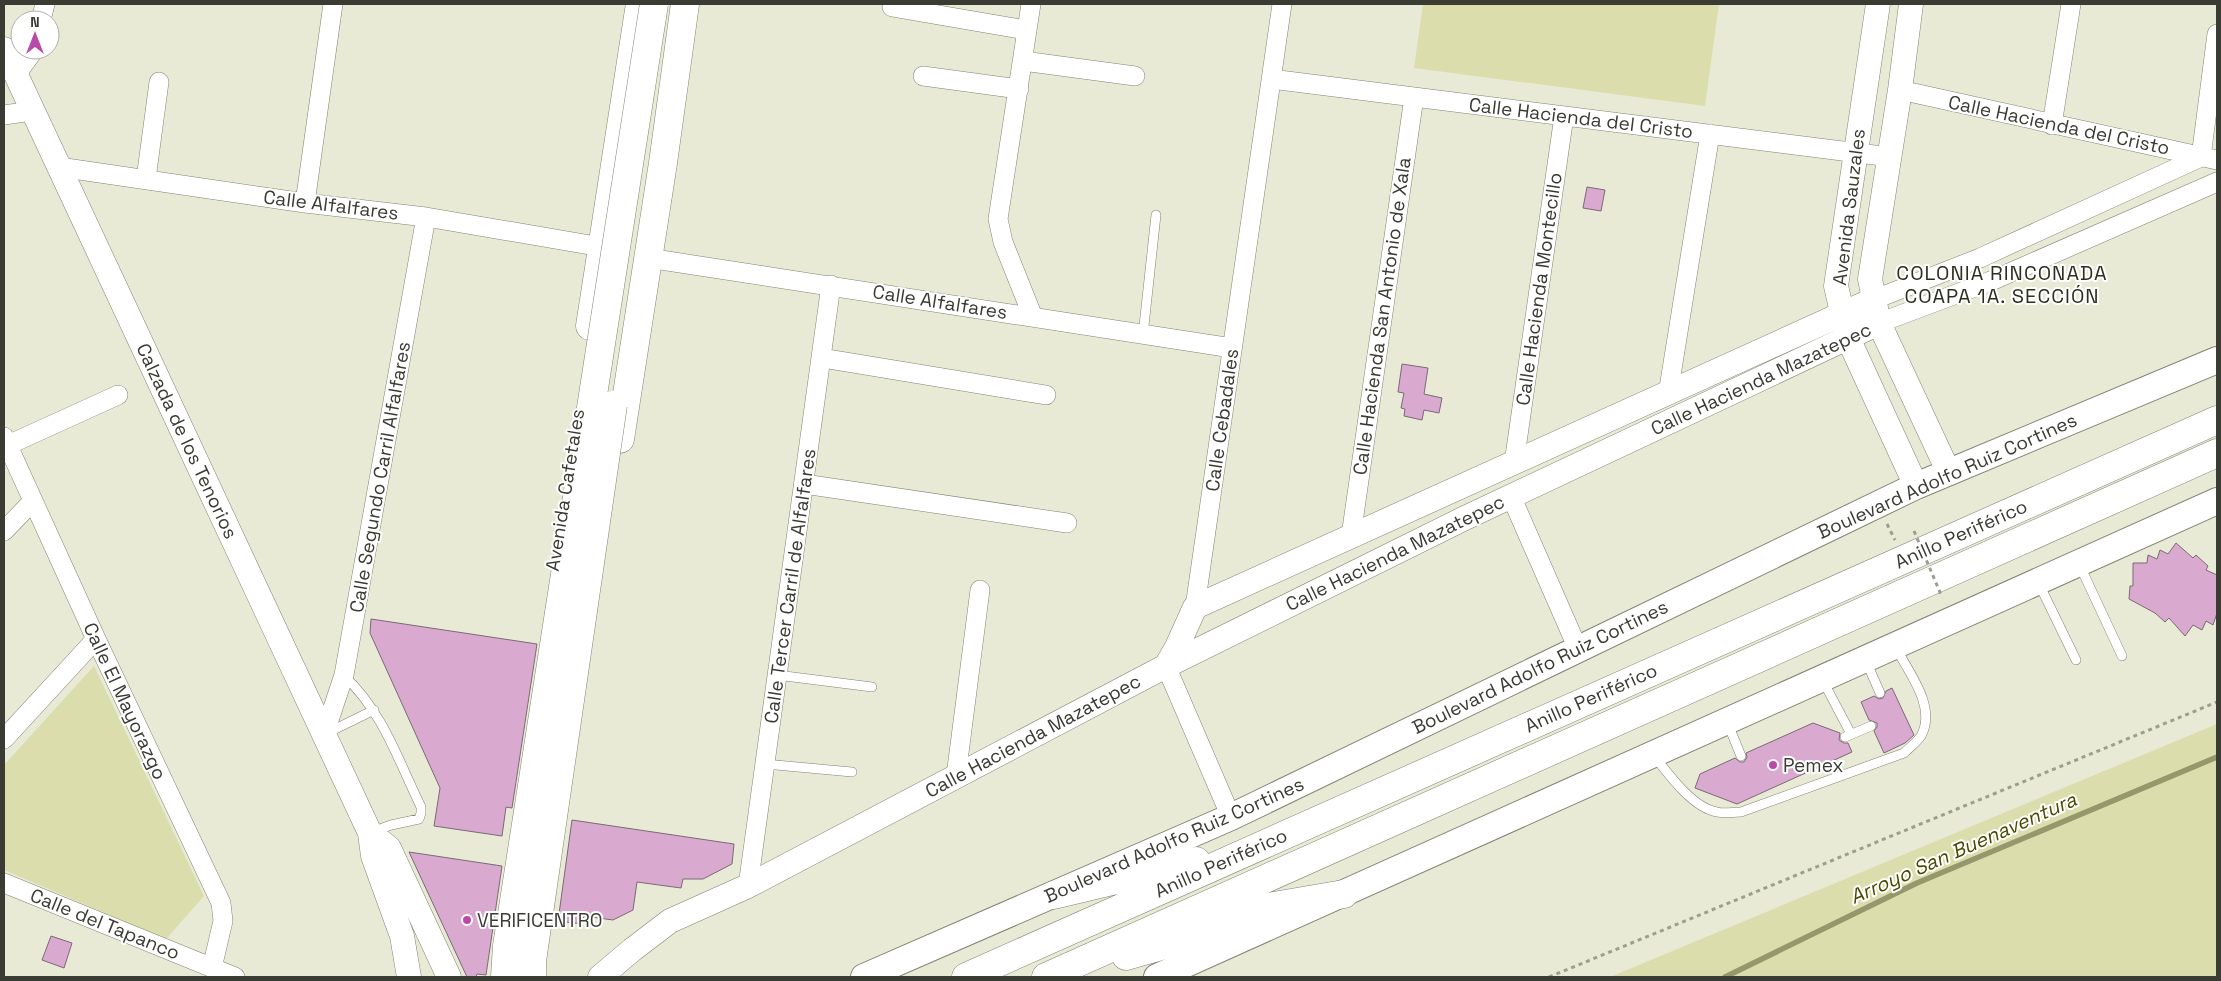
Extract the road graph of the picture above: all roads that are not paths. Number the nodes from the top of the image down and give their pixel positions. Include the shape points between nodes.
1 (333, 4) edge
2 (640, 4) edge
3 (654, 4) edge
4 (685, 4) edge
5 (1031, 4) edge
6 (1282, 4) edge
7 (1878, 4) edge
8 (1911, 4) edge
9 (2071, 4) edge
10 (892, 7) dead end
11 (1026, 30) junction
12 (2217, 34) edge
13 (4, 50) edge
14 (27, 60) edge
15 (1023, 61) junction
16 (16, 75) junction
17 (924, 76) dead end
18 (1135, 76) dead end
19 (1271, 79) junction
20 (159, 82) dead end
21 (1019, 89) junction
22 (1900, 90) junction
23 (1414, 97) junction
24 (32, 111) junction
25 (4, 115) edge
26 (1564, 116) junction
27 (2052, 125) junction
28 (1710, 134) junction
29 (617, 150) junction
30 (1855, 152) junction
31 (1890, 156) junction
32 (2209, 158) edge
33 (663, 163) junction
34 (59, 167) junction
35 (146, 179) junction
36 (2217, 182) edge
37 (304, 203) junction
38 (1156, 215) dead end
39 (426, 217) junction
40 (1842, 241) junction
41 (602, 247) junction
42 (1876, 247) junction
43 (648, 258) junction
44 (1980, 258) junction
45 (1991, 281) junction
46 (831, 285) junction
47 (642, 294) junction
48 (1873, 300) junction
49 (1033, 317) junction
50 (1879, 323) junction
51 (1845, 327) junction
52 (1143, 335) junction
53 (1232, 348) junction
54 (1751, 357) junction
55 (822, 358) junction
56 (2217, 360) edge
57 (1761, 379) junction
58 (1668, 394) junction
59 (118, 395) dead end
60 (1046, 396) dead end
61 (2217, 420) edge
62 (6, 441) edge
63 (2217, 453) edge
64 (1514, 463) junction
65 (1949, 473) junction
66 (804, 484) junction
67 (1916, 486) junction
68 (1451, 491) junction
69 (1511, 496) junction
70 (2217, 501) edge
71 (32, 502) junction
72 (1465, 518) junction
73 (1067, 523) dead end
74 (4, 531) edge
75 (1351, 536) junction
76 (2079, 563) junction
77 (2038, 581) junction
78 (980, 590) dead end
79 (1195, 607) junction
80 (96, 639) junction
81 (1894, 646) junction
82 (1578, 648) junction
83 (2122, 656) dead end
84 (1865, 659) junction
85 (2076, 660) dead end
86 (1166, 666) junction
87 (344, 675) junction
88 (777, 675) junction
89 (1822, 679) junction
90 (872, 687) dead end
91 (1880, 694) dead end
92 (374, 710) junction
93 (1727, 722) junction
94 (1871, 726) dead end
95 (324, 735) junction
96 (4, 739) edge
97 (1653, 755) junction
98 (1741, 756) dead end
99 (765, 764) junction
100 (852, 772) dead end
101 (956, 776) junction
102 (1231, 817) junction
103 (370, 833) junction
104 (1261, 845) junction
105 (4, 883) edge
106 (748, 886) junction
107 (1344, 894) junction
108 (1054, 895) junction
109 (502, 915) junction
110 (547, 930) junction
111 (1236, 943) junction
112 (212, 968) junction
113 (406, 972) edge
114 (1050, 975) edge
115 (235, 977) edge
116 (449, 977) edge
117 (494, 977) edge
118 (505, 977) edge
119 (532, 977) edge
120 (542, 977) edge
121 (600, 977) edge
122 (864, 977) edge
123 (966, 977) edge
124 (1157, 977) edge
125 (1201, 977) edge

1 - 37 street
2 - 29 main road, Avenida Cafetales
3 - 118 main road, bridge via 507,946
4 - 33 main road
5 - 11 street
6 - 19 street, Calle Cebadales
7 - 30 street, Avenida Sauzales
8 - 22 street, Avenida Sauzales
9 - 27 street
10 - 11 street
11 - 15 street
12 - 32 street via 2203,134
13 - 16 street, Calzada de los Tenorios
14 - 16 street
15 - 18 street
15 - 21 street
16 - 24 street, Calzada de los Tenorios
17 - 21 street
19 - 23 street, Calle Hacienda del Cristo
19 - 53 street, Calle Cebadales
20 - 35 street
21 - 49 street via 998,218 1003,242
22 - 27 street, Calle Hacienda del Cristo
22 - 31 street, Avenida Sauzales
23 - 26 street, Calle Hacienda del Cristo
23 - 75 street, Calle Hacienda San Antonio de Xala
24 - 25 street
24 - 34 street, Calzada de los Tenorios
26 - 28 street, Calle Hacienda del Cristo
26 - 64 street, Calle Hacienda Montecillo
27 - 32 street, Calle Hacienda del Cristo
28 - 30 street, Calle Hacienda del Cristo
28 - 58 street
29 - 33 main road via 626,172 639,180 658,174
29 - 41 main road, Avenida Cafetales
30 - 31 street, Calle Hacienda del Cristo
30 - 40 street, Avenida Sauzales
31 - 42 street, Avenida Sauzales
32 - 44 street, Calle Hacienda Mazatepec
33 - 43 main road
34 - 35 street, Calle Alfalfares
34 - 95 street, Calzada de los Tenorios
35 - 37 street, Calle Alfalfares
36 - 45 street, Calle Hacienda Mazatepec
37 - 39 street, Calle Alfalfares
38 - 52 lane
39 - 41 street, Calle Alfalfares
39 - 87 street, Calle Segundo Carril Alfalfares
40 - 42 street
40 - 51 street, Avenida Sauzales via 1836,286
41 - 109 main road, Avenida Cafetales
42 - 48 street, Avenida Sauzales via 1870,279
43 - 46 street, Calle Alfalfares
43 - 47 main road
44 - 45 street
44 - 48 street, Calle Hacienda Mazatepec
45 - 50 street, Calle Hacienda Mazatepec
46 - 49 street, Calle Alfalfares
46 - 55 street, Calle Tercer Carril de Alfalfares
47 - 110 main road
47 - 119 main road, bridge via 636,305 626,361 613,405
48 - 50 street, Avenida Sauzales
48 - 51 street, Calle Hacienda Mazatepec
49 - 52 street, Calle Alfalfares
50 - 51 street, Calle Hacienda Mazatepec
50 - 65 street, Avenida Sauzales
51 - 54 street, Calle Hacienda Mazatepec
51 - 57 street, Calle Hacienda Mazatepec
51 - 67 street, Avenida Sauzales
52 - 53 street, Calle Alfalfares
53 - 79 street, Calle Cebadales
54 - 57 street
54 - 58 street, Calle Hacienda Mazatepec
55 - 60 street
55 - 66 street, Calle Tercer Carril de Alfalfares
56 - 65 main road, Boulevard Adolfo Ruiz Cortines
57 - 69 street, Calle Hacienda Mazatepec
58 - 64 street, Calle Hacienda Mazatepec
59 - 62 street
61 - 104 main road, Anillo Periférico
62 - 71 street, Calle El Mayorazgo
63 - 114 main road, Anillo Periférico
64 - 68 street, Calle Hacienda Mazatepec
65 - 67 main road, Boulevard Adolfo Ruiz Cortines
66 - 73 street
66 - 88 street, Calle Tercer Carril de Alfalfares
67 - 82 main road, Boulevard Adolfo Ruiz Cortines
68 - 72 street
68 - 75 street, Calle Hacienda Mazatepec
69 - 72 street, Calle Hacienda Mazatepec
69 - 82 street
70 - 76 main road
71 - 74 street
71 - 80 street, Calle El Mayorazgo
72 - 86 street, Calle Hacienda Mazatepec
75 - 79 street, Calle Hacienda Mazatepec
76 - 77 main road
76 - 83 lane
77 - 81 main road
77 - 85 lane
78 - 101 street
79 - 86 street, Calle Cebadales
80 - 96 street
80 - 112 street, Calle El Mayorazgo via 221,903 223,921
81 - 84 main road
81 - 97 lane via 1920,692 1927,712 1921,736 1904,753 1741,812 1716,812 1694,800
82 - 102 main road, Boulevard Adolfo Ruiz Cortines
84 - 89 main road
84 - 91 lane
86 - 101 street, Calle Hacienda Mazatepec
86 - 102 street
87 - 92 lane
87 - 95 street, Calle Segundo Carril Alfalfares
88 - 90 lane
88 - 99 street, Calle Tercer Carril de Alfalfares
89 - 93 main road
89 - 94 lane via 1848,736
92 - 95 lane
92 - 103 lane via 422,813 419,819
93 - 97 main road
93 - 98 lane
95 - 103 street, Calzada de los Tenorios
97 - 107 main road
99 - 100 lane
99 - 106 street, Calle Tercer Carril de Alfalfares
101 - 106 street, Calle Hacienda Mazatepec
102 - 108 main road, Boulevard Adolfo Ruiz Cortines
103 - 113 street, Calzada de los Tenorios via 373,856 398,922
103 - 116 street, Calzada de los Tenorios via 389,848
104 - 108 main road
104 - 123 main road, Anillo Periférico
105 - 112 street, Calle del Tapanco
106 - 121 street, Calle Hacienda Mazatepec via 670,921
107 - 111 main road
107 - 114 main road via 1269,907 1151,950
108 - 122 main road, Boulevard Adolfo Ruiz Cortines
109 - 110 main road via 515,936 538,940
109 - 117 main road, Avenida Cafetales
110 - 120 main road
111 - 124 main road
111 - 125 main road
112 - 115 street, Calle del Tapanco

